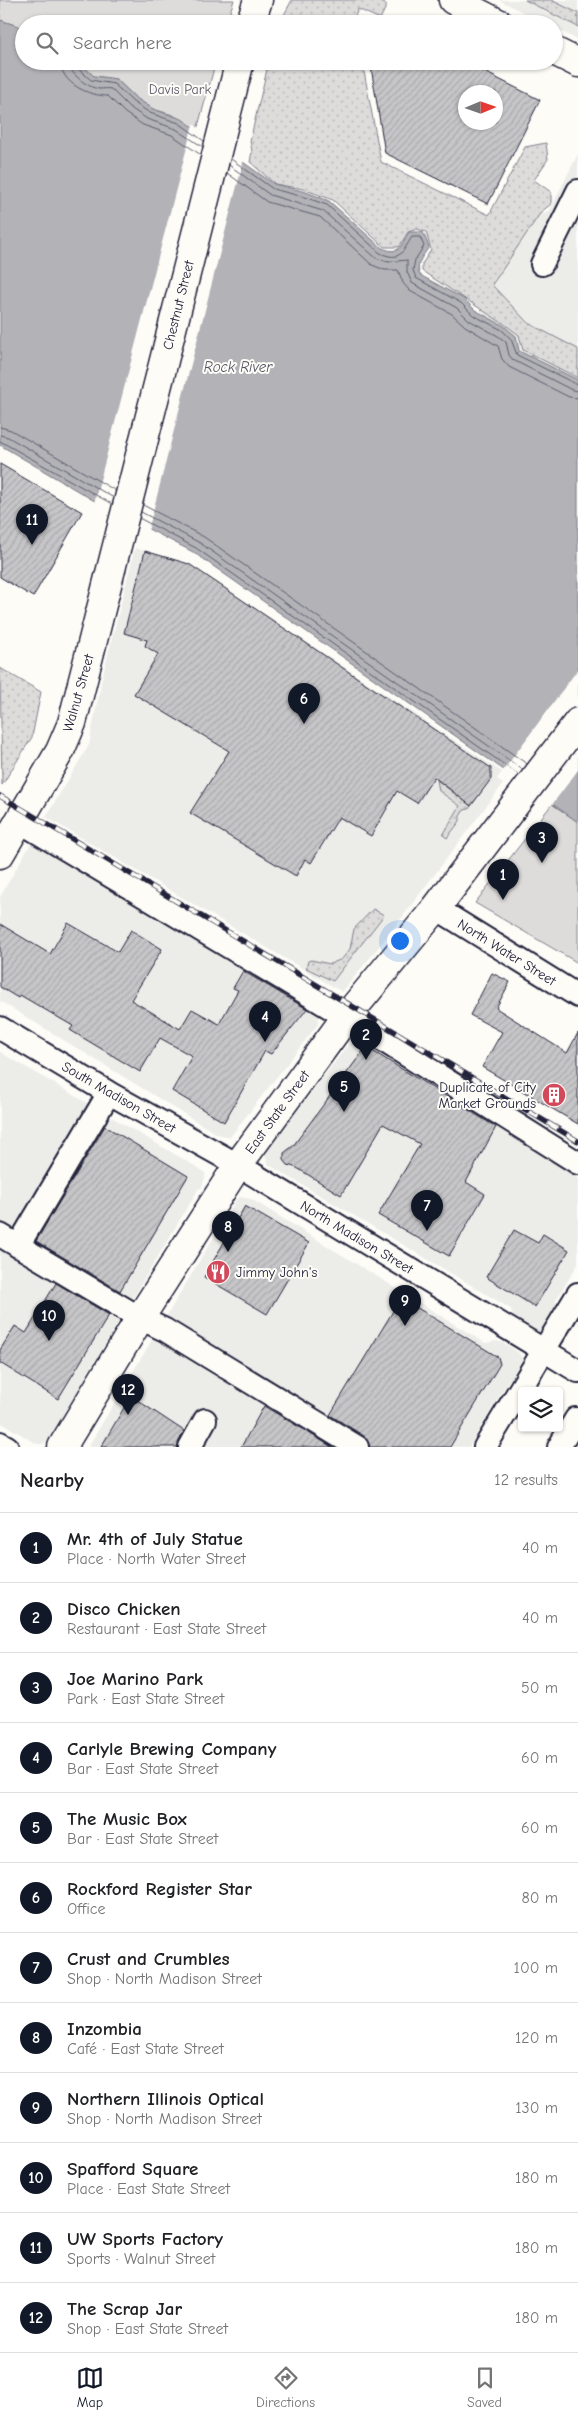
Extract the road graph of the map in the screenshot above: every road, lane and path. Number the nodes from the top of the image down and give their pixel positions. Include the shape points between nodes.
1 (258, 0) edge
2 (453, 0) edge
3 (253, 15) edge
4 (482, 15) edge
5 (563, 56) edge
6 (578, 63) edge
7 (238, 70) edge
8 (578, 191) edge
9 (542, 264) dead end
10 (115, 548) joint
11 (578, 722) edge
12 (19, 821) junction
13 (0, 854) edge
14 (436, 908) junction
15 (578, 996) edge
16 (346, 1017) junction
17 (0, 1028) edge
18 (109, 1093) junction
19 (578, 1163) edge
20 (238, 1165) junction
21 (9, 1240) edge
22 (578, 1294) edge
23 (140, 1318) junction
24 (544, 1351) junction
25 (578, 1371) edge
26 (205, 1420) dead end
27 (578, 1420) edge
28 (0, 1443) edge
29 (7, 1447) edge
30 (62, 1447) edge
31 (190, 1447) edge
32 (357, 1447) edge
33 (485, 1447) edge
34 (559, 1447) edge

1 - 3 main road
2 - 4 main road
5 - 6 main road
7 - 10 main road, Chestnut Street
8 - 9 street
10 - 12 main road, Walnut Street via 72,723 60,751
11 - 14 main road, East State Street
12 - 13 main road, Walnut Street
12 - 16 street
14 - 15 street, North Water Street
14 - 16 main road, East State Street
16 - 19 street
16 - 20 main road, East State Street
17 - 18 street, South Madison Street
18 - 20 street, South Madison Street
18 - 21 street
20 - 23 main road, East State Street
20 - 24 street, North Madison Street
21 - 23 street
22 - 24 street
23 - 30 main road, East State Street
23 - 32 street via 175,1348 230,1381
24 - 25 street, North Madison Street
24 - 33 street
26 - 31 street
27 - 34 street
28 - 29 street

